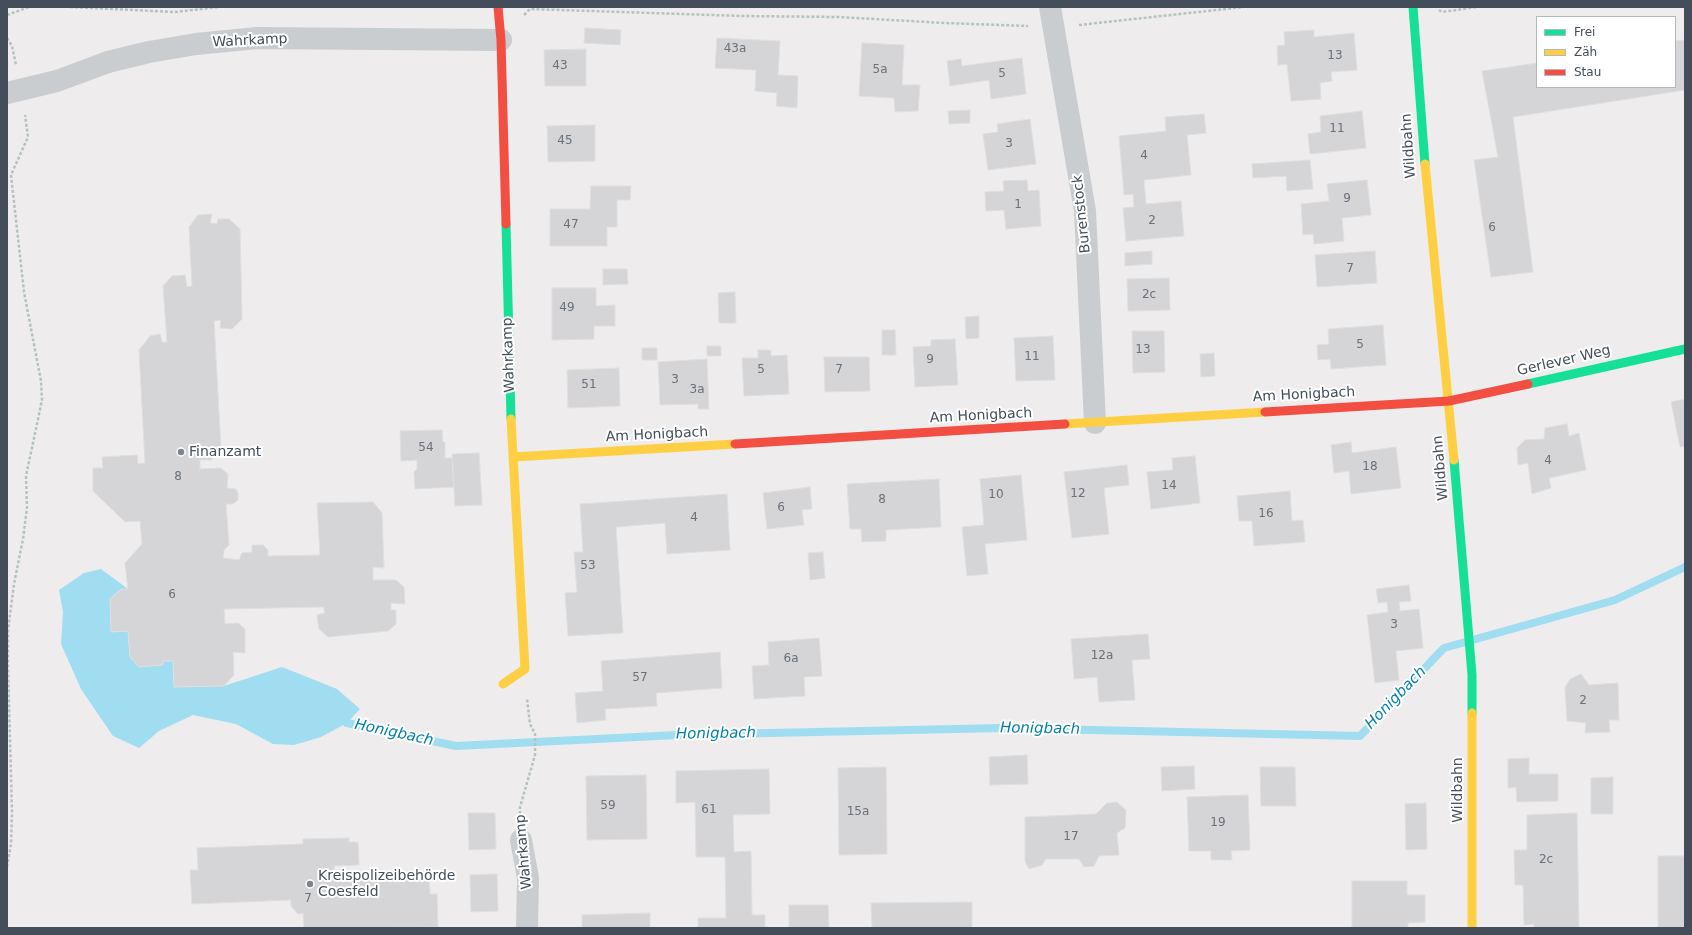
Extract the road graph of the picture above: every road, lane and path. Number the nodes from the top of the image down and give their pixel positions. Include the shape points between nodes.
1 (29, 7) edge
2 (70, 7) edge
3 (219, 7) edge
4 (498, 7) edge
5 (1244, 7) edge
6 (1413, 7) edge
7 (1436, 7) edge
8 (1477, 7) edge
9 (530, 9) dead end
10 (7, 15) edge
11 (1051, 17) edge
12 (501, 40) junction
13 (15, 91) edge
14 (1685, 349) edge
15 (1449, 401) junction
16 (1095, 423) junction
17 (513, 457) junction
18 (525, 669) junction
19 (502, 684) dead end
20 (521, 840) joint
21 (7, 867) edge
22 (527, 928) edge
23 (1472, 928) edge

1 - 10 path
2 - 3 path via 176,12
4 - 12 street, Wahrkamp
5 - 11 path
6 - 15 street, Wildbahn via 1425,170
7 - 8 path via 1442,12
9 - 11 path via 838,17 944,23
11 - 16 street, Burenstock via 1084,212
12 - 13 street, Wahrkamp via 257,38 196,44 108,62 57,81
12 - 17 street, Wahrkamp
13 - 21 path via 28,136 11,175 24,292 41,381 42,400 26,476 27,508 8,630 12,812
14 - 15 street, Gerlever Weg
15 - 16 street, Am Honigbach
15 - 23 street, Wildbahn via 1472,674
16 - 17 street, Am Honigbach
17 - 18 street, Wahrkamp
18 - 19 street
18 - 20 path, Wahrkamp via 530,724 535,734 535,755 520,807
20 - 22 street, Wahrkamp via 528,878

